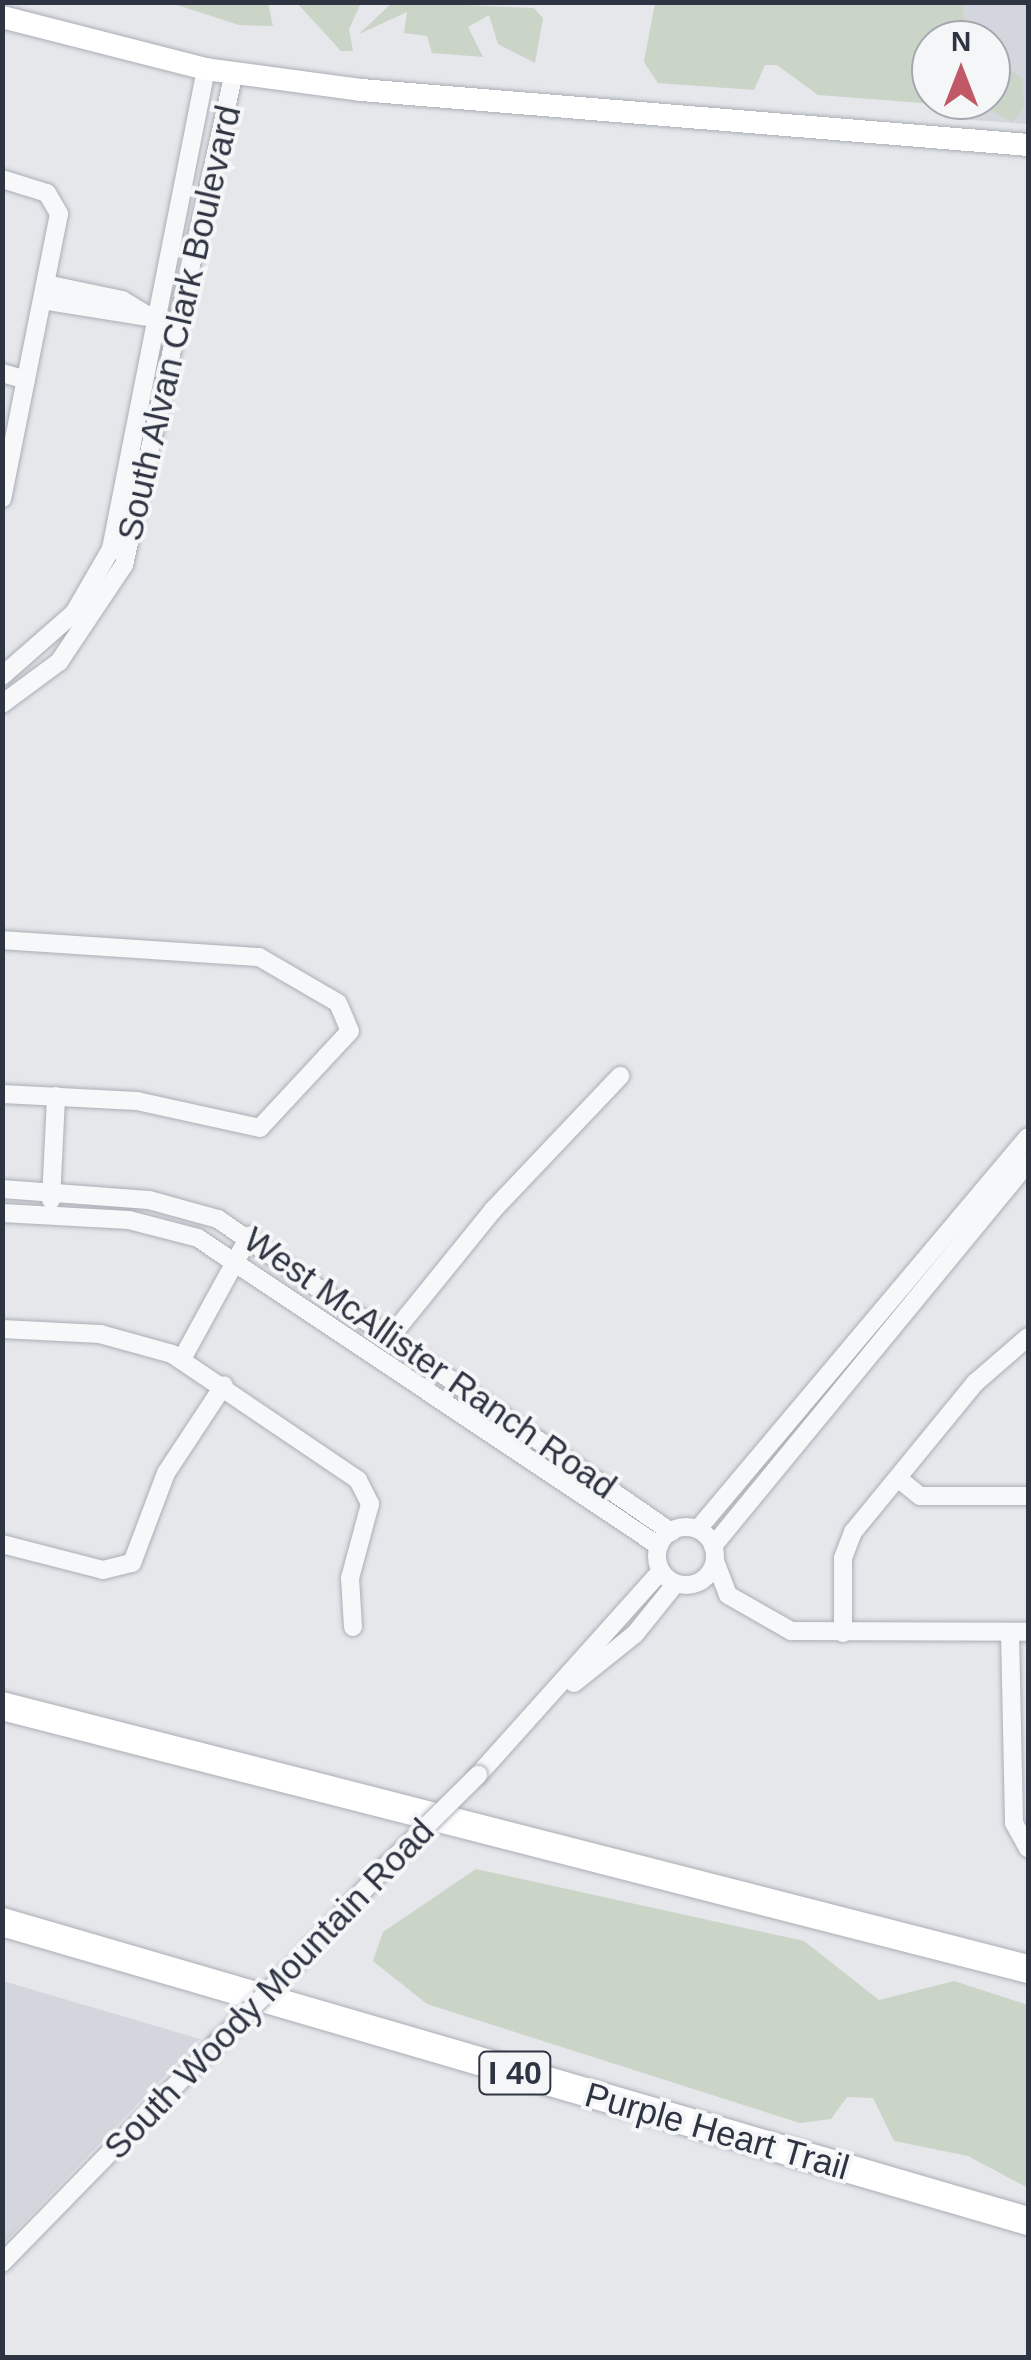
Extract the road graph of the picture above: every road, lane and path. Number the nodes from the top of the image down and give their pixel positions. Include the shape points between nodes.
1 (2, 18) edge
2 (206, 69) junction
3 (234, 73) junction
4 (1028, 145) edge
5 (2, 179) edge
6 (44, 292) junction
7 (153, 317) junction
8 (180, 324) junction
9 (2, 374) edge
10 (26, 380) junction
11 (2, 498) edge
12 (2, 676) edge
13 (2, 704) edge
14 (2, 940) edge
15 (620, 1076) dead end
16 (2, 1094) edge
17 (56, 1096) junction
18 (1028, 1138) edge
19 (1020, 1173) edge
20 (2, 1189) edge
21 (52, 1190) junction
22 (2, 1213) edge
23 (50, 1215) junction
24 (250, 1235) junction
25 (237, 1259) junction
26 (2, 1329) edge
27 (392, 1334) junction
28 (1028, 1337) edge
29 (378, 1354) junction
30 (182, 1359) junction
31 (224, 1384) junction
32 (899, 1479) junction
33 (1028, 1496) edge
34 (698, 1529) junction
35 (665, 1539) junction
36 (2, 1544) edge
37 (714, 1553) junction
38 (675, 1579) junction
39 (728, 1595) junction
40 (353, 1627) dead end
41 (1019, 1632) edge
42 (843, 1633) junction
43 (2, 1706) edge
44 (1028, 1848) edge
45 (2, 1922) edge
46 (1028, 1969) edge
47 (1028, 2221) edge
48 (2, 2263) edge

1 - 2 main road
2 - 3 main road
2 - 7 street, South Alvan Clark Boulevard
3 - 4 main road
3 - 8 street, South Alvan Clark Boulevard
5 - 6 street via 56,201
6 - 7 street
6 - 10 street
7 - 8 street
7 - 12 street, South Alvan Clark Boulevard via 110,549 74,613
8 - 13 street, South Alvan Clark Boulevard via 124,565 59,662
9 - 10 street
10 - 11 street
14 - 17 street via 260,957 338,1002 350,1025 342,1046 260,1128 137,1101
15 - 27 street
16 - 17 street
17 - 21 street
18 - 19 street
19 - 34 street
19 - 37 street
20 - 21 street, West McAllister Ranch Road
21 - 23 street
21 - 24 street, West McAllister Ranch Road via 168,1204
22 - 23 street, West McAllister Ranch Road
23 - 25 street, West McAllister Ranch Road via 166,1226
24 - 25 street
24 - 27 street, West McAllister Ranch Road
25 - 29 street, West McAllister Ranch Road
25 - 30 street
26 - 30 street via 123,1338
27 - 29 street
27 - 35 street, West McAllister Ranch Road
28 - 32 street via 975,1383
29 - 35 street, West McAllister Ranch Road
30 - 31 street
31 - 36 street via 166,1473 132,1564 102,1570
31 - 40 street via 364,1487 369,1513 348,1592
32 - 33 street via 920,1496
32 - 42 street via 846,1545
34 - 35 street
34 - 37 street
35 - 38 street
37 - 38 street, South Woody Mountain Road
37 - 39 street
38 - 39 street
38 - 48 street, South Woody Mountain Road, bridge
39 - 42 street via 772,1626
41 - 42 street
41 - 44 street via 1014,1823
43 - 46 highway
45 - 47 highway, Purple Heart Trail / I 40

